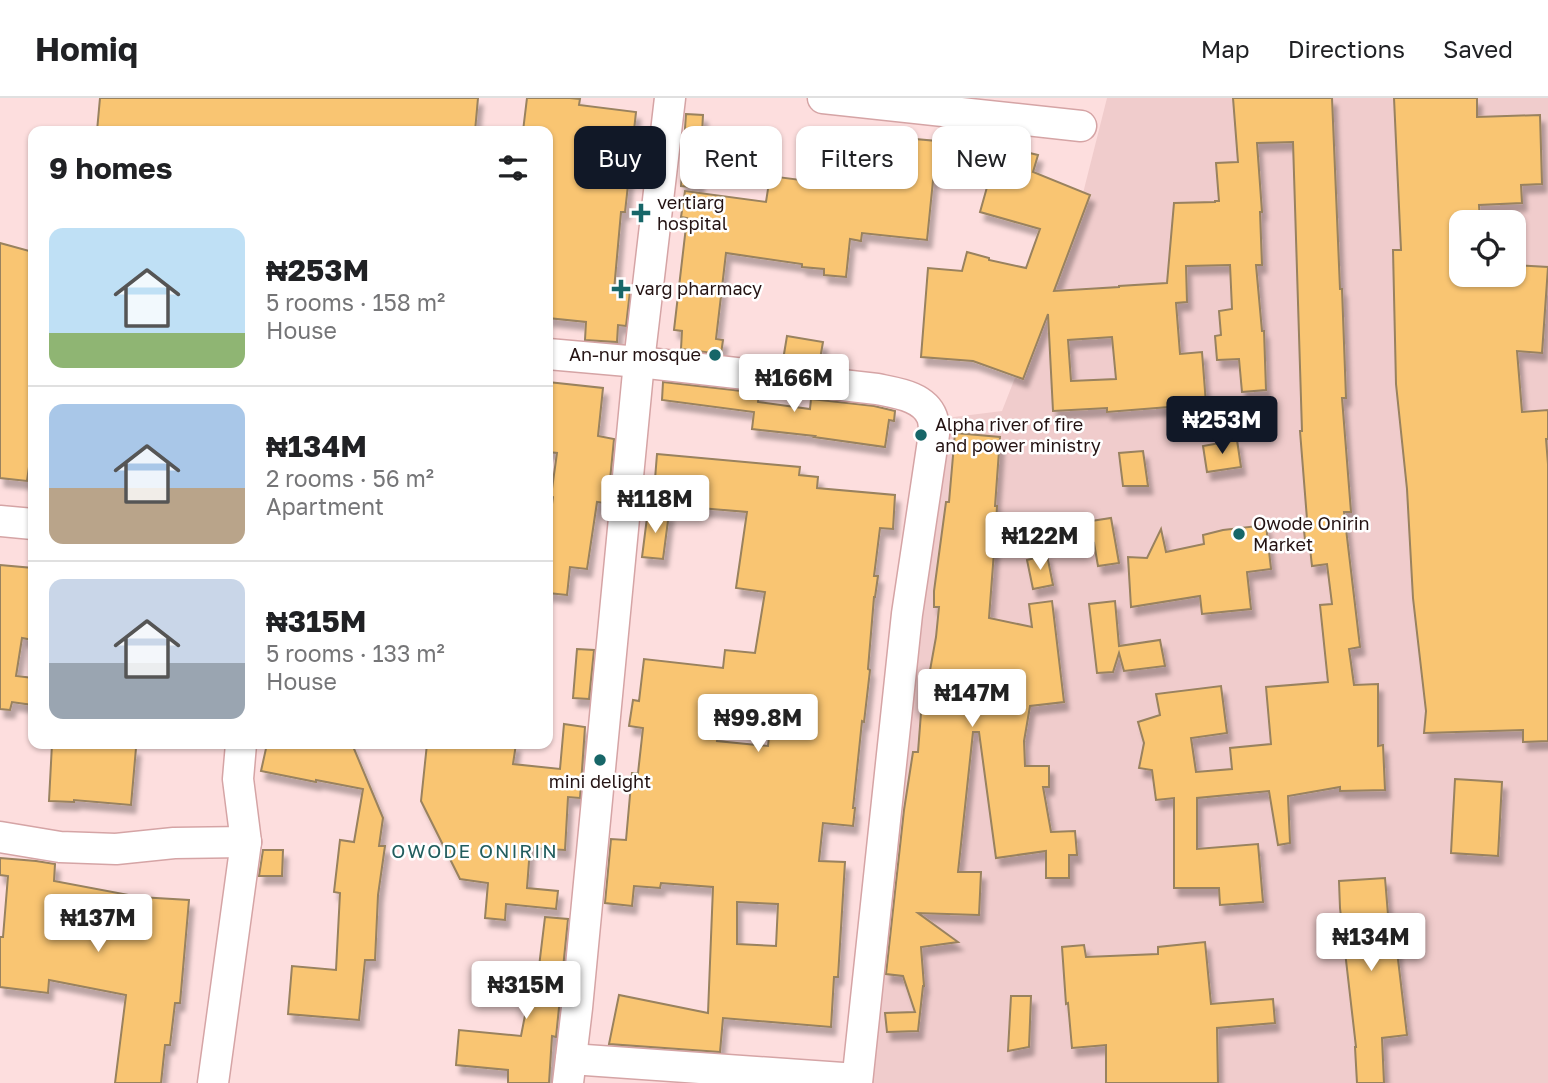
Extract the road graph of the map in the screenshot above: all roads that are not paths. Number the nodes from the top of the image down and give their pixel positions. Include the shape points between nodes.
1 (670, 98) edge
2 (823, 98) edge
3 (1081, 126) dead end
4 (553, 354) edge
5 (639, 362) junction
6 (0, 521) edge
7 (28, 524) edge
8 (241, 749) edge
9 (0, 837) edge
10 (246, 842) junction
11 (570, 1071) edge
12 (857, 1081) edge
13 (213, 1083) edge

1 - 5 street
2 - 3 street
4 - 5 street
5 - 11 street
5 - 12 street via 895,393 913,398 932,417 934,434 907,614
6 - 7 street
8 - 10 street via 238,779
9 - 10 street via 60,847 116,849
10 - 13 street
11 - 12 street

